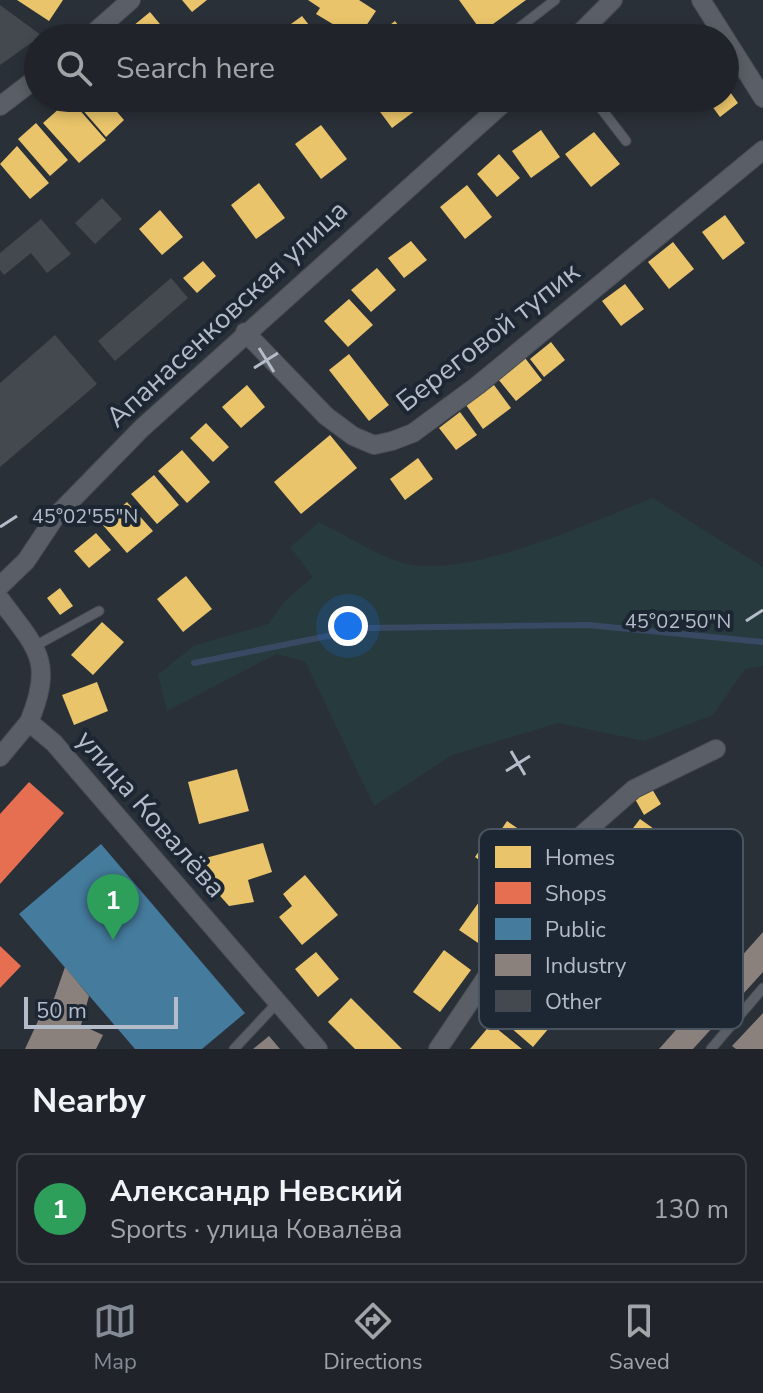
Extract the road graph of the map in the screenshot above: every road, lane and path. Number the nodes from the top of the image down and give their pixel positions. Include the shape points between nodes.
1 (131, 0) edge
2 (555, 0) edge
3 (613, 0) edge
4 (701, 0) edge
5 (104, 24) edge
6 (524, 24) edge
7 (589, 24) edge
8 (716, 24) edge
9 (739, 60) edge
10 (24, 88) edge
11 (763, 98) edge
12 (0, 106) edge
13 (493, 112) edge
14 (604, 112) edge
15 (626, 141) dead end
16 (763, 150) edge
17 (245, 332) junction
18 (0, 586) edge
19 (0, 599) edge
20 (99, 611) dead end
21 (35, 646) junction
22 (29, 722) junction
23 (716, 749) dead end
24 (0, 757) edge
25 (589, 829) edge
26 (479, 988) edge
27 (763, 988) edge
28 (277, 1003) junction
29 (743, 1011) edge
30 (728, 1029) edge
31 (234, 1049) edge
32 (318, 1049) edge
33 (438, 1049) edge
34 (711, 1049) edge

1 - 5 street
2 - 6 lane
3 - 7 street
4 - 8 street
9 - 11 street
10 - 12 street
13 - 17 street, Апанасенковская улица
14 - 15 lane
16 - 17 street, Береговой тупик via 478,385 413,433 392,441 374,445 326,416
17 - 18 street, Апанасенковская улица via 56,516 26,561
19 - 21 street
20 - 21 lane
21 - 22 street via 42,691
22 - 24 street
22 - 28 street, улица Ковалёва via 54,743
23 - 25 street via 634,789
26 - 33 street
27 - 29 lane
28 - 31 lane
28 - 32 street, улица Ковалёва
30 - 34 lane

